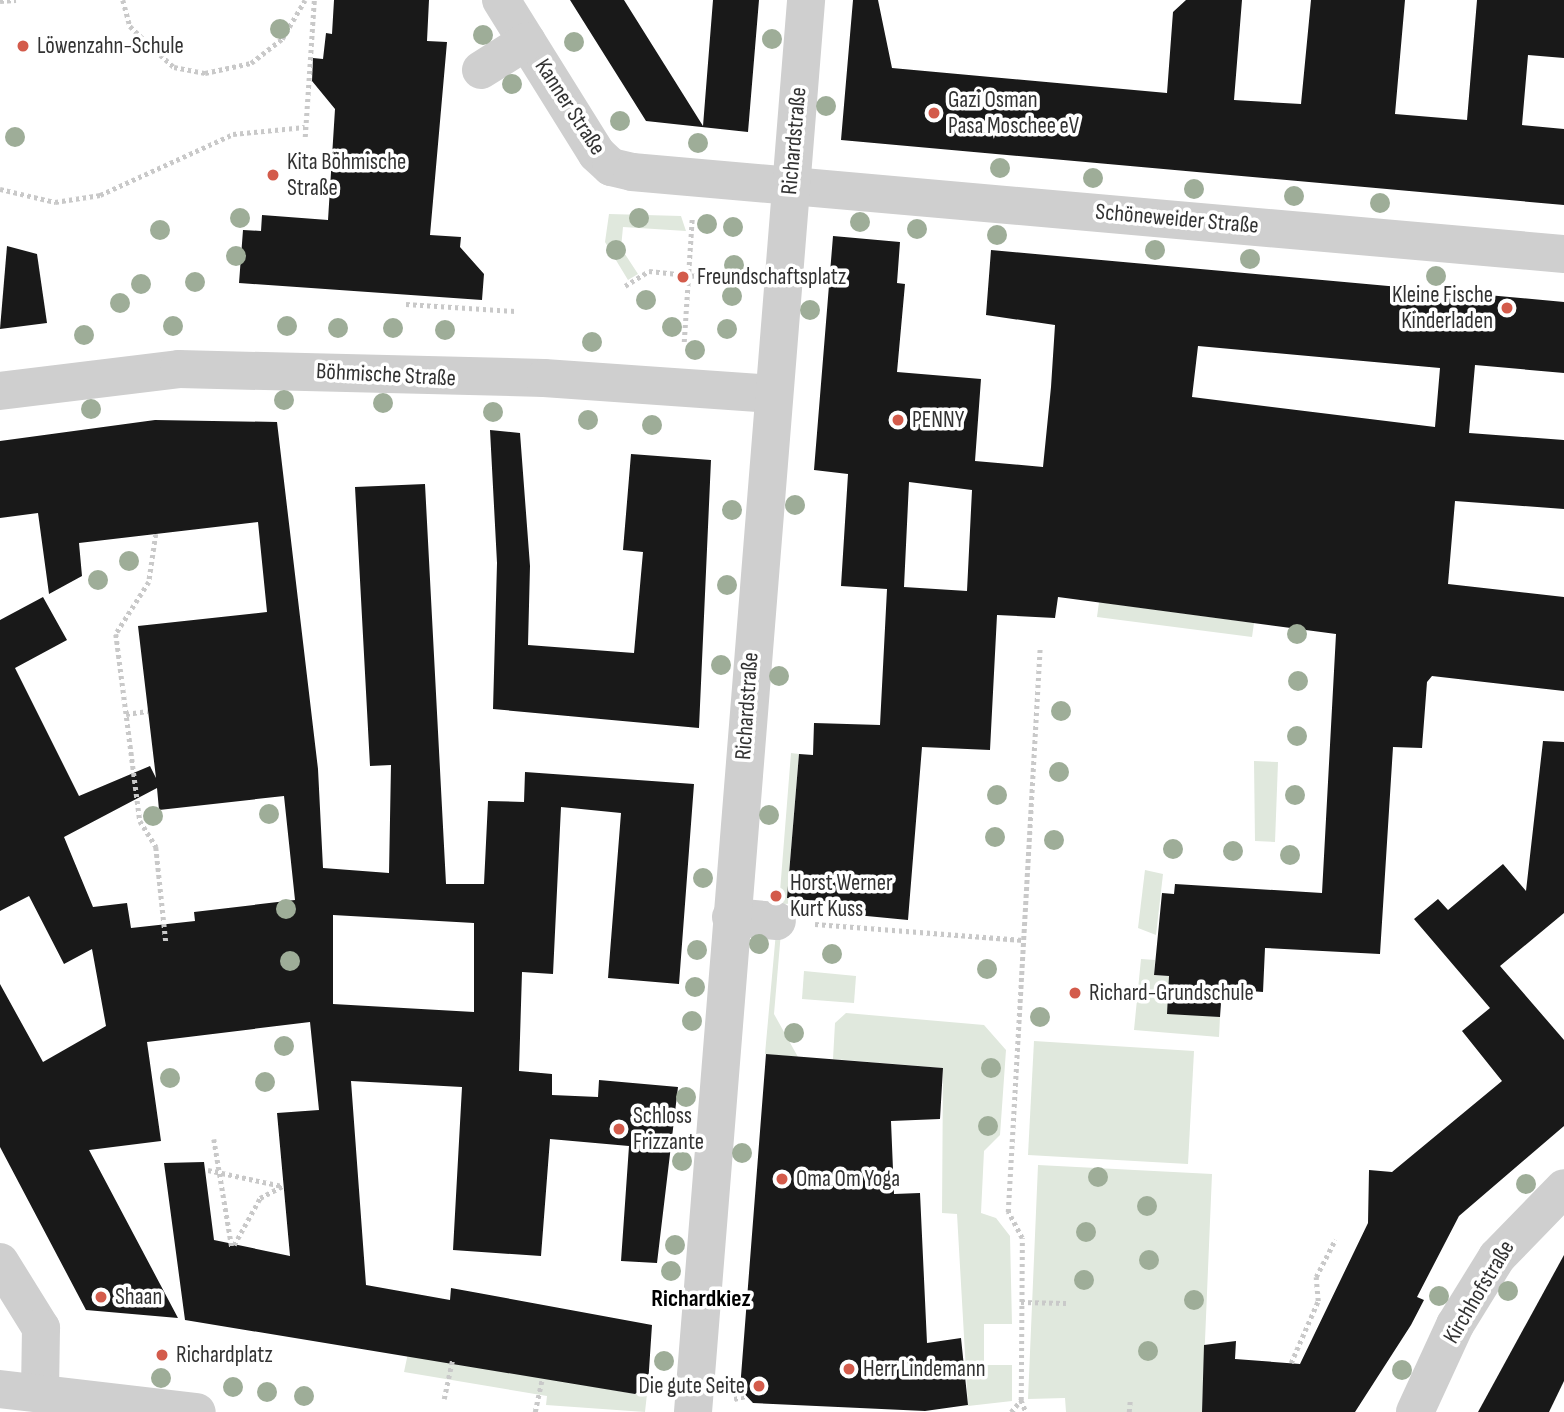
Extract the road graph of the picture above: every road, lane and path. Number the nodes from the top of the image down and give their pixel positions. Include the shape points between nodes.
1 (16, 0) edge
2 (123, 0) edge
3 (305, 0) edge
4 (314, 0) edge
5 (501, 0) edge
6 (806, 0) edge
7 (0, 1) edge
8 (527, 41) junction
9 (481, 71) dead end
10 (305, 127) junction
11 (305, 137) dead end
12 (790, 185) junction
13 (0, 189) edge
14 (693, 213) dead end
15 (1564, 254) edge
16 (688, 276) junction
17 (745, 281) dead end
18 (625, 286) dead end
19 (406, 303) dead end
20 (515, 311) dead end
21 (684, 342) dead end
22 (0, 391) edge
23 (774, 394) junction
24 (156, 534) dead end
25 (1040, 646) dead end
26 (148, 711) dead end
27 (126, 714) junction
28 (731, 917) junction
29 (777, 921) joint
30 (1023, 940) junction
31 (166, 942) dead end
32 (214, 1139) dead end
33 (208, 1170) dead end
34 (220, 1172) junction
35 (1564, 1188) edge
36 (1335, 1240) dead end
37 (0, 1262) edge
38 (1021, 1302) junction
39 (1066, 1303) dead end
40 (452, 1361) dead end
41 (1291, 1363) dead end
42 (542, 1380) dead end
43 (0, 1389) edge
44 (40, 1393) junction
45 (746, 1396) dead end
46 (444, 1399) dead end
47 (732, 1399) dead end
48 (1021, 1399) junction
49 (1130, 1401) dead end
50 (197, 1412) edge
51 (535, 1412) edge
52 (693, 1412) edge
53 (1011, 1412) edge
54 (1026, 1412) edge
55 (1129, 1412) edge
56 (1415, 1412) edge

1 - 7 path
2 - 3 path via 130,26 155,50 174,66 205,73 251,63 282,39
4 - 10 path
5 - 8 street, Kanner Straße
6 - 12 street, Richardstraße
8 - 9 street
8 - 12 street, Kanner Straße via 611,167
10 - 11 path
10 - 13 path via 233,134 100,195 55,202
12 - 15 street, Schöneweider Straße
12 - 23 street, Richardstraße
14 - 16 path
16 - 17 path
16 - 18 path via 649,271
16 - 21 path
19 - 20 path
22 - 23 street, Böhmische Straße via 179,369 544,378
23 - 28 street, Richardstraße
24 - 27 path via 149,582 116,635
25 - 30 path
26 - 27 path
27 - 31 path via 140,821 156,847
28 - 29 street
28 - 52 street, Richardstraße
29 - 30 path
30 - 38 path via 1009,1212 1022,1238
32 - 34 path
33 - 34 path
34 - 34 path via 227,1198 232,1248 260,1198 283,1186
35 - 56 street, Kirchhofstraße via 1497,1257 1455,1325
36 - 41 path via 1316,1277 1318,1301
37 - 44 street via 41,1328
38 - 39 path
38 - 48 path
40 - 46 path
42 - 51 path
43 - 44 street
44 - 50 street
45 - 47 path
48 - 53 path
48 - 54 path
49 - 55 path

